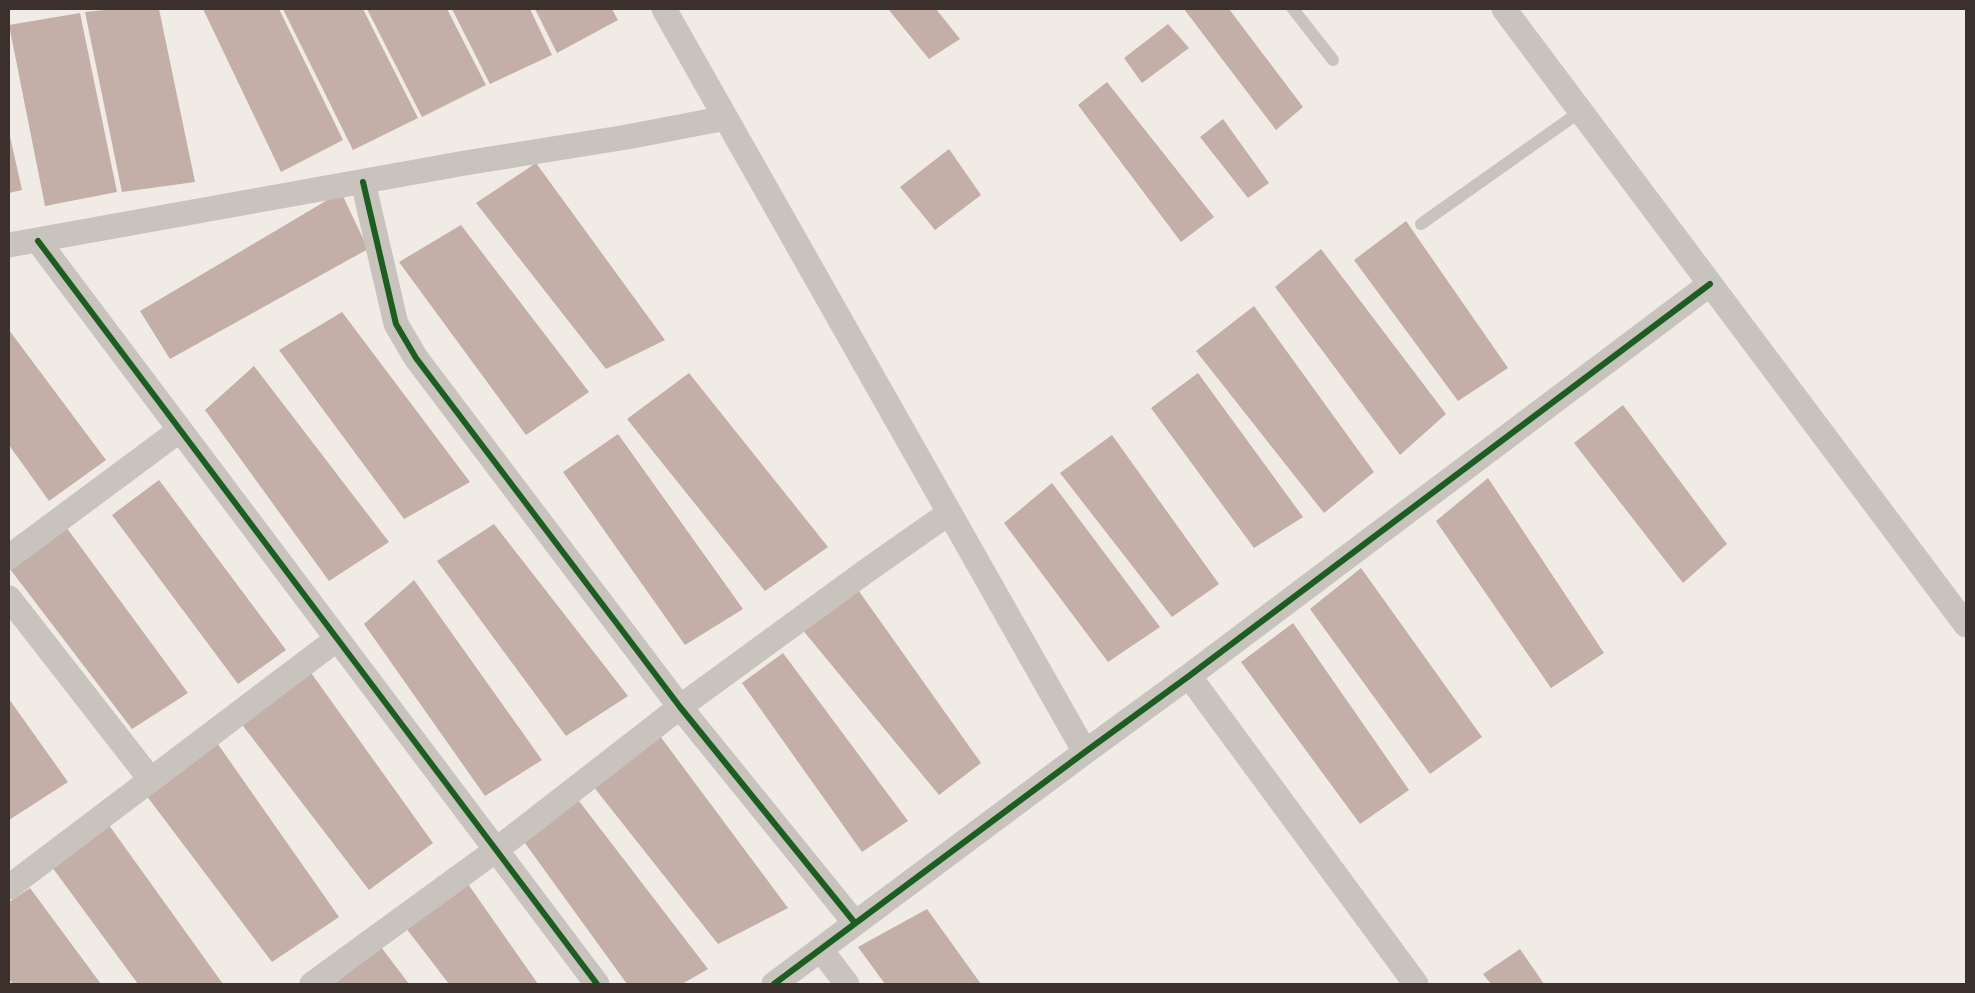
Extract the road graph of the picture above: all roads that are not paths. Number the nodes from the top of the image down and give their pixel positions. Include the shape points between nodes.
1 (664, 9) edge
2 (1293, 9) edge
3 (1504, 9) edge
4 (1333, 60) dead end
5 (1581, 111) junction
6 (726, 118) junction
7 (363, 182) junction
8 (1421, 224) dead end
9 (38, 241) junction
10 (9, 245) edge
11 (1710, 284) junction
12 (180, 430) junction
13 (949, 513) junction
14 (9, 557) edge
15 (9, 598) edge
16 (1966, 625) edge
17 (337, 639) junction
18 (1189, 676) junction
19 (680, 707) junction
20 (1085, 752) junction
21 (151, 780) junction
22 (496, 850) junction
23 (9, 887) edge
24 (854, 923) junction
25 (821, 950) junction
26 (312, 984) edge
27 (597, 984) edge
28 (774, 984) edge
29 (847, 984) edge
30 (1416, 984) edge

1 - 6 street
2 - 4 lane
3 - 5 street
5 - 8 lane
5 - 11 street
6 - 7 street
6 - 13 street
7 - 9 street
7 - 19 street via 396,324 416,358
9 - 10 street
9 - 12 street
11 - 16 street
11 - 18 street
12 - 14 street
12 - 17 street
13 - 19 street
13 - 20 street
15 - 21 street
17 - 21 street
17 - 22 street
18 - 20 street
18 - 30 street
19 - 22 street
19 - 24 street
20 - 24 street
21 - 23 street
22 - 26 street
22 - 27 street
24 - 25 street
25 - 28 street
25 - 29 street

